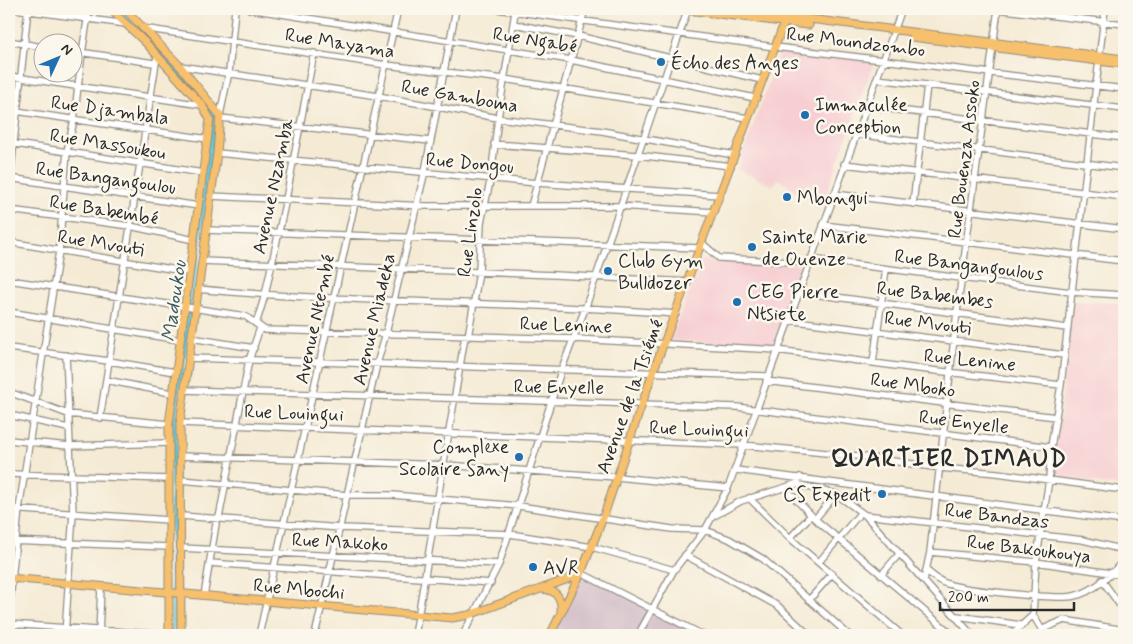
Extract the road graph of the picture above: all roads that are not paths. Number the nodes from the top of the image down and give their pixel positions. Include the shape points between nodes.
1 (15, 9) edge
2 (89, 9) edge
3 (110, 9) edge
4 (125, 9) edge
5 (235, 9) edge
6 (250, 9) edge
7 (398, 9) edge
8 (456, 9) edge
9 (496, 9) edge
10 (585, 9) edge
11 (680, 9) edge
12 (688, 9) edge
13 (716, 9) edge
14 (788, 9) edge
15 (902, 9) edge
16 (997, 9) edge
17 (1105, 9) edge
18 (28, 10) edge
19 (515, 12) junction
20 (87, 19) junction
21 (582, 20) junction
22 (769, 20) junction
23 (785, 20) junction
24 (1103, 22) junction
25 (126, 24) junction
26 (514, 24) junction
27 (1124, 24) edge
28 (142, 28) junction
29 (393, 30) junction
30 (680, 32) junction
31 (894, 32) junction
32 (578, 36) junction
33 (779, 37) junction
34 (450, 40) junction
35 (232, 41) junction
36 (9, 42) edge
37 (24, 44) junction
38 (32, 45) edge
39 (992, 45) junction
40 (775, 46) junction
41 (510, 50) junction
42 (82, 53) joint
43 (314, 53) junction
44 (671, 58) junction
45 (1099, 59) junction
46 (1124, 59) edge
47 (156, 60) junction
48 (571, 60) junction
49 (884, 60) junction
50 (1124, 64) edge
51 (386, 65) junction
52 (180, 66) junction
53 (229, 72) junction
54 (444, 72) junction
55 (989, 73) junction
56 (9, 76) edge
57 (20, 77) junction
58 (504, 79) junction
59 (664, 79) junction
60 (877, 79) junction
61 (762, 80) junction
62 (79, 82) edge
63 (1096, 84) junction
64 (308, 85) junction
65 (927, 85) junction
66 (79, 86) junction
67 (564, 89) junction
68 (1124, 89) edge
69 (986, 92) junction
70 (149, 96) junction
71 (378, 96) junction
72 (755, 98) junction
73 (656, 102) junction
74 (202, 105) junction
75 (438, 106) junction
76 (866, 106) junction
77 (1094, 106) junction
78 (1124, 109) edge
79 (9, 110) edge
80 (16, 111) junction
81 (923, 113) junction
82 (220, 117) junction
83 (498, 118) junction
84 (748, 118) junction
85 (74, 120) junction
86 (982, 121) junction
87 (553, 124) junction
88 (144, 128) junction
89 (300, 128) junction
90 (370, 134) junction
91 (856, 134) junction
92 (1090, 135) junction
93 (643, 138) junction
94 (1124, 138) edge
95 (208, 139) junction
96 (430, 141) junction
97 (12, 143) edge
98 (919, 143) junction
99 (494, 144) junction
100 (546, 148) junction
101 (67, 151) junction
102 (979, 151) junction
103 (217, 152) junction
104 (637, 155) junction
105 (734, 155) junction
106 (293, 160) junction
107 (139, 163) junction
108 (844, 164) junction
109 (1086, 164) junction
110 (731, 166) junction
111 (364, 167) junction
112 (1124, 168) edge
113 (425, 171) junction
114 (915, 172) junction
115 (203, 173) junction
116 (491, 177) junction
117 (10, 178) edge
118 (975, 179) junction
119 (537, 183) junction
120 (64, 187) junction
121 (627, 188) junction
122 (9, 189) edge
123 (1082, 193) junction
124 (834, 194) junction
125 (134, 195) junction
126 (720, 195) junction
127 (210, 196) junction
128 (1124, 197) edge
129 (286, 199) junction
130 (355, 202) junction
131 (913, 204) junction
132 (416, 205) junction
133 (486, 205) junction
134 (198, 206) junction
135 (531, 206) junction
136 (619, 206) junction
137 (9, 210) edge
138 (972, 210) junction
139 (714, 212) junction
140 (61, 218) junction
141 (1079, 224) junction
142 (823, 225) junction
143 (130, 226) junction
144 (1124, 229) edge
145 (206, 230) junction
146 (278, 232) junction
147 (348, 235) junction
148 (408, 237) junction
149 (480, 239) junction
150 (194, 240) junction
151 (9, 242) edge
152 (968, 242) junction
153 (607, 243) junction
154 (701, 245) junction
155 (59, 251) junction
156 (1076, 255) junction
157 (123, 260) junction
158 (202, 261) junction
159 (809, 261) junction
160 (1124, 261) edge
161 (271, 264) junction
162 (341, 267) junction
163 (402, 269) junction
164 (886, 269) junction
165 (189, 272) junction
166 (479, 272) junction
167 (596, 277) junction
168 (962, 278) junction
169 (9, 280) edge
170 (688, 282) junction
171 (53, 286) junction
172 (198, 289) junction
173 (798, 292) junction
174 (1071, 292) junction
175 (265, 295) junction
176 (119, 296) junction
177 (1124, 296) edge
178 (334, 298) junction
179 (393, 302) junction
180 (880, 302) junction
181 (473, 304) junction
182 (184, 307) junction
183 (195, 309) junction
184 (585, 309) junction
185 (9, 312) edge
186 (957, 312) junction
187 (676, 314) junction
188 (49, 320) junction
189 (788, 320) junction
190 (258, 326) junction
191 (114, 328) junction
192 (1067, 328) junction
193 (327, 331) junction
194 (878, 331) junction
195 (386, 333) junction
196 (467, 337) junction
197 (191, 338) junction
198 (575, 339) junction
199 (179, 340) junction
200 (954, 340) junction
201 (665, 344) junction
202 (9, 348) edge
203 (254, 348) junction
204 (778, 350) junction
205 (44, 353) junction
206 (66, 355) junction
207 (1064, 355) junction
208 (188, 358) junction
209 (249, 360) junction
210 (109, 361) junction
211 (319, 362) junction
212 (873, 363) junction
213 (377, 364) junction
214 (460, 368) junction
215 (562, 368) junction
216 (175, 372) junction
217 (652, 372) junction
218 (951, 372) junction
219 (767, 379) junction
220 (106, 380) junction
221 (1061, 385) junction
222 (184, 390) junction
223 (9, 392) edge
224 (244, 392) junction
225 (171, 393) junction
226 (313, 393) junction
227 (370, 396) junction
228 (456, 398) junction
229 (552, 402) junction
230 (36, 403) junction
231 (643, 403) junction
232 (947, 405) junction
233 (756, 410) junction
234 (68, 414) junction
235 (9, 415) edge
236 (1056, 417) junction
237 (100, 418) junction
238 (33, 420) junction
239 (180, 423) junction
240 (169, 424) junction
241 (238, 425) junction
242 (68, 428) junction
243 (305, 428) junction
244 (363, 430) junction
245 (450, 432) junction
246 (944, 434) junction
247 (540, 437) junction
248 (9, 440) edge
249 (630, 440) junction
250 (29, 443) junction
251 (168, 443) junction
252 (743, 445) junction
253 (69, 446) junction
254 (1051, 447) junction
255 (180, 456) junction
256 (231, 458) junction
257 (298, 460) junction
258 (356, 462) junction
259 (445, 465) junction
260 (940, 468) junction
261 (736, 470) junction
262 (528, 471) junction
263 (9, 474) edge
264 (24, 476) junction
265 (71, 476) junction
266 (617, 477) junction
267 (800, 477) junction
268 (168, 479) junction
269 (181, 480) junction
270 (1050, 480) junction
271 (226, 484) junction
272 (796, 484) junction
273 (728, 488) junction
274 (785, 488) junction
275 (290, 489) junction
276 (1124, 490) edge
277 (836, 494) junction
278 (347, 495) junction
279 (936, 496) junction
280 (749, 498) junction
281 (439, 499) junction
282 (519, 506) junction
283 (9, 509) edge
284 (20, 509) junction
285 (1043, 510) junction
286 (73, 513) junction
287 (863, 514) junction
288 (181, 516) junction
289 (714, 516) junction
290 (813, 517) junction
291 (218, 518) junction
292 (604, 518) junction
293 (169, 520) junction
294 (1124, 521) edge
295 (284, 522) junction
296 (932, 522) junction
297 (341, 528) junction
298 (705, 530) junction
299 (433, 532) junction
300 (510, 534) junction
301 (1040, 535) junction
302 (790, 538) junction
303 (838, 539) junction
304 (9, 541) edge
305 (17, 541) junction
306 (72, 544) junction
307 (168, 547) junction
308 (592, 547) junction
309 (180, 548) junction
310 (211, 549) junction
311 (1124, 550) edge
312 (276, 552) junction
313 (930, 552) junction
314 (900, 553) junction
315 (685, 555) junction
316 (333, 556) junction
317 (1124, 558) edge
318 (428, 560) junction
319 (819, 562) junction
320 (1036, 562) junction
321 (210, 563) junction
322 (499, 564) junction
323 (274, 568) junction
324 (674, 570) junction
325 (926, 570) junction
326 (330, 573) junction
327 (580, 574) junction
328 (832, 574) junction
329 (1112, 574) junction
330 (881, 575) junction
331 (1124, 575) edge
332 (11, 578) edge
333 (424, 580) junction
334 (924, 580) junction
335 (1102, 580) junction
336 (491, 583) junction
337 (70, 584) junction
338 (101, 587) junction
339 (537, 589) junction
340 (174, 593) junction
341 (1034, 594) junction
342 (204, 596) junction
343 (809, 600) junction
344 (267, 601) junction
345 (1119, 604) dead end
346 (322, 606) junction
347 (9, 610) edge
348 (652, 610) junction
349 (475, 612) junction
350 (560, 614) junction
351 (419, 615) junction
352 (1033, 615) junction
353 (956, 616) junction
354 (9, 624) edge
355 (1021, 625) junction
356 (65, 627) junction
357 (1124, 630) edge
358 (99, 632) edge
359 (1043, 632) edge
360 (65, 635) edge
361 (169, 635) edge
362 (181, 635) edge
363 (260, 635) edge
364 (315, 635) edge
365 (415, 635) edge
366 (463, 635) edge
367 (550, 635) edge
368 (638, 635) edge
369 (703, 635) edge
370 (808, 635) edge
371 (849, 635) edge
372 (902, 635) edge
373 (953, 635) edge
374 (972, 635) edge
375 (1011, 635) edge

1 - 18 street
2 - 20 street
3 - 25 main road
4 - 28 main road
5 - 35 street
6 - 29 street, Rue Ngabé
7 - 29 street, Avenue Ntembé
8 - 34 street, Avenue Miadeka
9 - 19 street, Rue Moundzombo
10 - 21 street
11 - 12 main road
12 - 22 main road
12 - 30 street
13 - 23 main road
14 - 23 main road, Avenue de la Tsiémé
15 - 31 street
16 - 24 street
16 - 39 street, Rue Bouenza Assoko
17 - 24 street
18 - 20 street
18 - 37 street
19 - 21 street, Rue Moundzombo
19 - 26 street, Rue Linzolo
20 - 25 street
20 - 42 street
21 - 30 street, Rue Moundzombo
21 - 32 street
22 - 23 main road
22 - 33 main road
23 - 31 main road
23 - 33 main road, Avenue de la Tsiémé
24 - 27 street
24 - 45 street
25 - 47 main road
26 - 32 street
26 - 41 street, Rue Linzolo
28 - 35 street, Rue Mayama
28 - 52 main road
29 - 34 street, Rue Ngabé
29 - 51 street, Avenue Ntembé
30 - 40 street, Rue Moundzombo
30 - 44 street
31 - 39 main road
31 - 49 street
32 - 44 street
32 - 48 street
33 - 40 main road, Avenue de la Tsiémé
34 - 41 street, Rue Ngabé
34 - 54 street, Avenue Miadeka
35 - 43 street, Rue Mayama
35 - 53 street
36 - 37 street
37 - 38 street
37 - 57 street
39 - 45 main road
39 - 55 street, Rue Bouenza Assoko
40 - 49 street, Rue Moundzombo
40 - 61 main road, Avenue de la Tsiémé
41 - 48 street, Rue Ngabé
41 - 58 street, Rue Linzolo
42 - 47 street
43 - 51 street, Rue Mayama
43 - 64 street, Avenue Nzamba
44 - 59 street
44 - 61 street
45 - 46 main road
45 - 50 main road
45 - 63 street
47 - 70 street
47 - 74 main road
48 - 59 street, Rue Ngabé
48 - 67 street
49 - 55 street, Rue Moundzombo
49 - 60 street
51 - 54 street, Rue Mayama
51 - 71 street, Avenue Ntembé
52 - 53 street, Rue Gamboma
52 - 82 main road
53 - 64 street, Rue Gamboma
53 - 82 street
54 - 58 street, Rue Mayama
54 - 75 street, Avenue Miadeka
55 - 63 street, Rue Moundzombo
55 - 69 street, Rue Bouenza Assoko
56 - 57 street
57 - 66 street
57 - 80 street
58 - 67 street, Rue Mayama
58 - 83 street, Rue Linzolo
59 - 72 street, Rue Ngabé
59 - 73 street
60 - 65 street
60 - 76 street
61 - 72 main road, Avenue de la Tsiémé
62 - 66 street
63 - 68 street, Rue Moundzombo
63 - 77 street
64 - 71 street, Rue Gamboma
64 - 89 street, Avenue Nzamba
65 - 69 street
65 - 81 street
66 - 70 street
66 - 85 street
67 - 73 street, Rue Mayama
67 - 87 street
69 - 77 street
69 - 86 street, Rue Bouenza Assoko
70 - 74 street
70 - 88 street
71 - 75 street, Rue Gamboma
71 - 90 street, Avenue Ntembé
72 - 84 main road, Avenue de la Tsiémé
73 - 84 street, Rue Mayama
73 - 93 street
74 - 95 main road via 210,119
75 - 83 street, Rue Gamboma
75 - 96 street, Avenue Miadeka
76 - 81 street
76 - 91 street
77 - 78 street
77 - 92 street
79 - 80 street, Rue Djambala
80 - 85 street, Rue Djambala
80 - 97 street
81 - 86 street
81 - 98 street
82 - 89 street
82 - 103 main road
83 - 87 street, Rue Gamboma
83 - 99 street, Rue Linzolo
84 - 105 main road, Avenue de la Tsiémé
85 - 88 street, Rue Djambala
85 - 101 street
86 - 92 street
86 - 102 street, Rue Bouenza Assoko
87 - 93 street, Rue Gamboma
87 - 100 street
88 - 95 street, Rue Djambala
88 - 107 street
89 - 90 street
89 - 106 street, Avenue Nzamba
90 - 96 street
90 - 111 street, Avenue Ntembé
91 - 98 street
91 - 108 street
92 - 94 street
92 - 109 street
93 - 104 street
93 - 105 street, Rue Gamboma
95 - 115 main road
96 - 113 street, Avenue Miadeka
97 - 101 street, Rue Massoukou
97 - 117 street
98 - 102 street
98 - 114 street
99 - 100 street
99 - 116 street, Rue Linzolo
100 - 104 street
100 - 119 street
101 - 107 street, Rue Massoukou
101 - 120 street
102 - 109 street
102 - 118 street, Rue Bouenza Assoko
103 - 106 street, Rue Dongou
103 - 127 main road
104 - 110 street
104 - 121 street
105 - 110 main road, Avenue de la Tsiémé
106 - 111 street, Rue Dongou
106 - 129 street, Avenue Nzamba
107 - 115 street, Rue Massoukou
107 - 125 street
108 - 114 street
108 - 124 street
109 - 112 street
109 - 123 street
110 - 126 main road, Avenue de la Tsiémé
111 - 113 street, Rue Dongou
111 - 130 street, Avenue Ntembé
113 - 116 street, Rue Dongou
113 - 132 street, Avenue Miadeka
114 - 118 street
114 - 131 street
115 - 134 main road
116 - 119 street, Rue Dongou
116 - 133 street, Rue Linzolo
117 - 120 street, Rue Bangangoulou
117 - 122 street
118 - 123 street
118 - 138 street, Rue Bouenza Assoko
119 - 121 street, Rue Dongou
119 - 135 street
120 - 125 street, Rue Bangangoulou
120 - 140 street
121 - 126 street, Rue Dongou
121 - 136 street
123 - 128 street
123 - 141 street
124 - 131 street
124 - 142 street
125 - 134 street, Rue Bangangoulou
125 - 143 street
126 - 139 main road, Avenue de la Tsiémé
127 - 129 street
127 - 145 main road
129 - 130 street
129 - 146 street, Avenue Nzamba
130 - 132 street
130 - 147 street, Avenue Ntembé
131 - 138 street
132 - 133 street
132 - 148 street, Avenue Miadeka
133 - 135 street
133 - 149 street, Rue Linzolo
134 - 150 main road
135 - 136 street
136 - 139 street
136 - 153 street
137 - 140 street, Rue Babembé
138 - 141 street
138 - 152 street, Rue Bouenza Assoko
139 - 154 main road, Avenue de la Tsiémé
140 - 143 street, Rue Babembé
140 - 155 street
141 - 144 street
141 - 156 street
142 - 152 street
142 - 159 street
143 - 150 street, Rue Babembé
143 - 157 street
145 - 146 street
145 - 158 main road
146 - 147 street
146 - 161 street, Avenue Nzamba
147 - 148 street
147 - 162 street, Avenue Ntembé
148 - 149 street
148 - 163 street, Avenue Miadeka
149 - 153 street
149 - 166 street, Rue Linzolo
150 - 165 main road
151 - 155 street, Rue Mvouti
152 - 156 street
152 - 168 street, Rue Bouenza Assoko
153 - 154 street
153 - 167 street
154 - 159 street, Rue Bangangoulous via 719,258
154 - 170 main road, Avenue de la Tsiémé
155 - 157 street, Rue Mvouti
155 - 171 street
156 - 160 street
156 - 174 street
157 - 165 street, Rue Mvouti
157 - 176 street
158 - 161 street
158 - 172 main road
159 - 164 street, Rue Bangangoulous
159 - 173 street
161 - 162 street
161 - 175 street, Avenue Nzamba
162 - 163 street
162 - 178 street, Avenue Ntembé
163 - 166 street
163 - 179 street, Avenue Miadeka
164 - 168 street, Rue Bangangoulous
164 - 180 street
165 - 182 main road
166 - 167 street
166 - 181 street, Rue Linzolo
167 - 170 street
167 - 184 street
168 - 174 street, Rue Bangangoulous
168 - 186 street, Rue Bouenza Assoko
169 - 171 street, Rue Lenine
170 - 187 main road, Avenue de la Tsiémé
171 - 176 street, Rue Lenine
171 - 188 street
172 - 175 street
172 - 183 main road
173 - 180 street, Rue Babembes
173 - 189 street
174 - 177 street, Rue Bangangoulous
174 - 192 street
175 - 178 street
175 - 190 street, Avenue Nzamba
176 - 182 street, Rue Lenine
176 - 191 street
178 - 179 street
178 - 193 street, Avenue Ntembé
179 - 181 street
179 - 195 street, Avenue Miadeka
180 - 186 street, Rue Babembes
180 - 194 street
181 - 184 street
181 - 196 street, Rue Linzolo
182 - 183 street, Rue Lenine
182 - 199 main road
183 - 190 street, Rue Lenine via 245,316
183 - 197 main road
184 - 187 street
184 - 198 street
185 - 188 street
186 - 192 street, Rue Babembes
186 - 200 street, Rue Bouenza Assoko
187 - 201 main road, Avenue de la Tsiémé
188 - 191 street
188 - 205 street
189 - 194 street, Rue Mvouti
189 - 204 street
190 - 193 street, Rue Lenine
190 - 203 street, Avenue Nzamba
191 - 199 street
191 - 210 street
192 - 207 street
193 - 195 street, Rue Lenine
193 - 211 street, Avenue Ntembé
194 - 200 street, Rue Mvouti
194 - 212 street
195 - 196 street, Rue Lenine
195 - 213 street, Avenue Miadeka
196 - 198 street, Rue Lenine
196 - 214 street, Rue Linzolo
197 - 203 street
197 - 208 main road
198 - 201 street, Rue Lenine
198 - 215 street
199 - 216 main road
200 - 207 street, Rue Mvouti
200 - 218 street, Rue Bouenza Assoko
201 - 204 street, Rue Lenine
201 - 217 main road, Avenue de la Tsiémé
202 - 205 street
203 - 209 street, Avenue Nzamba
204 - 212 street, Rue Lenine
204 - 219 street
205 - 206 street
205 - 230 street
206 - 210 street
206 - 234 street
207 - 221 street
208 - 209 street, Rue Mboko
208 - 222 main road
209 - 211 street, Rue Mboko
209 - 224 street, Avenue Nzamba
210 - 216 street
210 - 220 street
211 - 213 street, Rue Mboko
211 - 226 street, Avenue Ntembé
212 - 218 street, Rue Lenine
213 - 214 street, Rue Mboko
213 - 227 street, Avenue Miadeka
214 - 215 street, Rue Mboko
214 - 228 street, Rue Linzolo
215 - 217 street, Rue Mboko
215 - 229 street
216 - 225 main road
217 - 219 street, Rue Mboko
217 - 231 main road, Avenue de la Tsiémé
218 - 221 street, Rue Lenine
218 - 232 street, Rue Bouenza Assoko
219 - 232 street, Rue Mboko
219 - 233 street
220 - 225 street
220 - 237 street
221 - 236 street
222 - 224 street, Rue Enyelle
222 - 239 main road
223 - 230 street
224 - 226 street, Rue Enyelle
224 - 241 street, Avenue Nzamba
225 - 240 main road
226 - 227 street, Rue Enyelle
226 - 243 street, Avenue Ntembé
227 - 228 street, Rue Enyelle
227 - 244 street, Avenue Miadeka
228 - 229 street, Rue Enyelle
228 - 245 street, Rue Linzolo
229 - 231 street, Rue Enyelle
229 - 247 street
230 - 234 street
230 - 238 street
231 - 233 street, Rue Enyelle
231 - 249 main road, Avenue de la Tsiémé
232 - 236 street, Rue Mboko
232 - 246 street, Rue Bouenza Assoko
233 - 246 street, Rue Enyelle
233 - 252 street
234 - 237 street
234 - 242 street
235 - 238 street
236 - 254 street
237 - 240 street
238 - 242 street
238 - 250 street
239 - 241 street, Rue Louingui
239 - 255 main road
240 - 251 main road
241 - 243 street, Rue Louingui
241 - 256 street, Avenue Nzamba
242 - 253 street
243 - 244 street, Rue Louingui
243 - 257 street, Avenue Ntembé
244 - 245 street, Rue Louingui
244 - 258 street, Avenue Miadeka
245 - 247 street, Rue Louingui
245 - 259 street, Rue Linzolo
246 - 254 street, Rue Enyelle
246 - 260 street, Rue Bouenza Assoko
247 - 249 street, Rue Louingui
247 - 262 street
248 - 250 street
249 - 252 street, Rue Louingui
249 - 266 main road, Avenue de la Tsiémé
250 - 253 street
250 - 264 street
251 - 253 street
251 - 268 main road
252 - 260 street, Rue Louingui
252 - 261 street
253 - 265 street
254 - 270 street
255 - 256 street
255 - 269 main road
256 - 257 street
256 - 271 street, Avenue Nzamba
257 - 258 street
257 - 275 street, Avenue Ntembé
258 - 259 street
258 - 278 street, Avenue Miadeka
259 - 262 street
259 - 281 street, Rue Linzolo
260 - 270 street, Rue Louingui
260 - 279 street, Rue Bouenza Assoko
261 - 267 street
261 - 273 street
262 - 266 street
262 - 282 street
263 - 264 street
264 - 265 street
264 - 284 street
265 - 268 street
265 - 286 street
266 - 273 street
266 - 292 main road, Avenue de la Tsiémé
267 - 272 street
267 - 279 street
268 - 293 main road
269 - 271 street
269 - 288 main road
270 - 276 street, Rue Louingui
270 - 285 street
271 - 275 street
271 - 291 street, Avenue Nzamba
272 - 274 street
272 - 277 street
273 - 289 street
274 - 280 street
274 - 290 street
275 - 278 street
275 - 295 street, Avenue Ntembé
277 - 287 street
277 - 290 street
278 - 281 street
278 - 297 street, Avenue Miadeka
279 - 285 street
279 - 296 street, Rue Bouenza Assoko
280 - 289 street
280 - 302 street
281 - 282 street
281 - 299 street, Rue Linzolo
282 - 292 street
282 - 300 street
283 - 284 street
284 - 286 street
284 - 305 street
285 - 294 street
285 - 301 street
286 - 293 street
286 - 306 street
287 - 296 street, Rue Bandzas
287 - 303 street
287 - 314 street
288 - 291 street
288 - 309 main road
289 - 298 street
290 - 302 street
290 - 303 street
291 - 295 street
291 - 310 street, Avenue Nzamba
292 - 298 street via 672,529
292 - 308 main road, Avenue de la Tsiémé
293 - 307 main road
295 - 297 street
295 - 312 street, Avenue Ntembé
296 - 301 street, Rue Bandzas
296 - 313 street, Rue Bouenza Assoko
297 - 299 street
297 - 316 street, Avenue Miadeka
298 - 315 street
298 - 343 street via 729,539 763,560
299 - 300 street
299 - 318 street, Rue Linzolo
300 - 308 street
300 - 322 street
301 - 311 street, Rue Bandzas via 1083,540
301 - 320 street
302 - 319 street
303 - 319 street
303 - 330 street
304 - 305 street
305 - 306 street
305 - 332 street
306 - 307 street
306 - 337 street
307 - 340 main road
308 - 324 street
308 - 327 main road, Avenue de la Tsiémé
309 - 310 street, Rue Makoko
309 - 340 main road
310 - 312 street, Rue Makoko
310 - 321 street, Avenue Nzamba
312 - 316 street, Rue Makoko
312 - 323 street, Avenue Ntembé
313 - 320 street, Rue Bakoukouya
313 - 325 street, Rue Bouenza Assoko
314 - 330 street
314 - 334 street
315 - 324 street
315 - 370 street via 778,606
316 - 318 street, Rue Makoko
316 - 326 street, Avenue Miadeka
317 - 329 street
318 - 322 street, Rue Makoko
318 - 333 street, Rue Linzolo
319 - 328 street
320 - 329 street, Rue Bakoukouya
320 - 341 street
321 - 323 street
321 - 342 street, Avenue Nzamba
322 - 336 street
323 - 326 street
323 - 344 street, Avenue Ntembé
324 - 348 street
325 - 334 street, Rue Bouenza Assoko
325 - 341 street via 948,584
326 - 333 street
326 - 346 street, Avenue Miadeka
327 - 339 main road, Rue Mbochi
327 - 348 street
327 - 350 main road, Avenue de la Tsiémé
328 - 343 street
328 - 372 street
329 - 331 street, Rue Bakoukouya
329 - 335 street
330 - 373 street
332 - 337 main road, Rue Mbochi
332 - 347 street
333 - 336 street
333 - 351 street, Rue Linzolo
334 - 353 street
335 - 341 street via 1076,596
335 - 345 street
336 - 349 street
337 - 338 main road, Rue Mbochi
337 - 356 street
338 - 340 main road, Rue Mbochi
338 - 358 street
339 - 349 main road, Rue Mbochi
339 - 350 main road via 551,590 558,595
340 - 342 main road, Rue Mbochi
340 - 361 main road
340 - 362 main road
341 - 352 street
342 - 344 main road, Rue Mbochi
343 - 371 street
344 - 346 main road, Rue Mbochi
344 - 363 street, Avenue Ntembé
346 - 351 main road, Rue Mbochi
346 - 364 street, Avenue Miadeka
348 - 368 street
348 - 369 street
349 - 351 main road, Rue Mbochi via 452,618
349 - 366 street
350 - 367 main road, Avenue de la Tsiémé
351 - 365 street, Rue Linzolo
352 - 355 street
352 - 359 street
353 - 355 street
353 - 374 street
354 - 356 street
355 - 375 street
356 - 358 street
356 - 360 street
357 - 359 street via 1064,620
358 - 361 street

